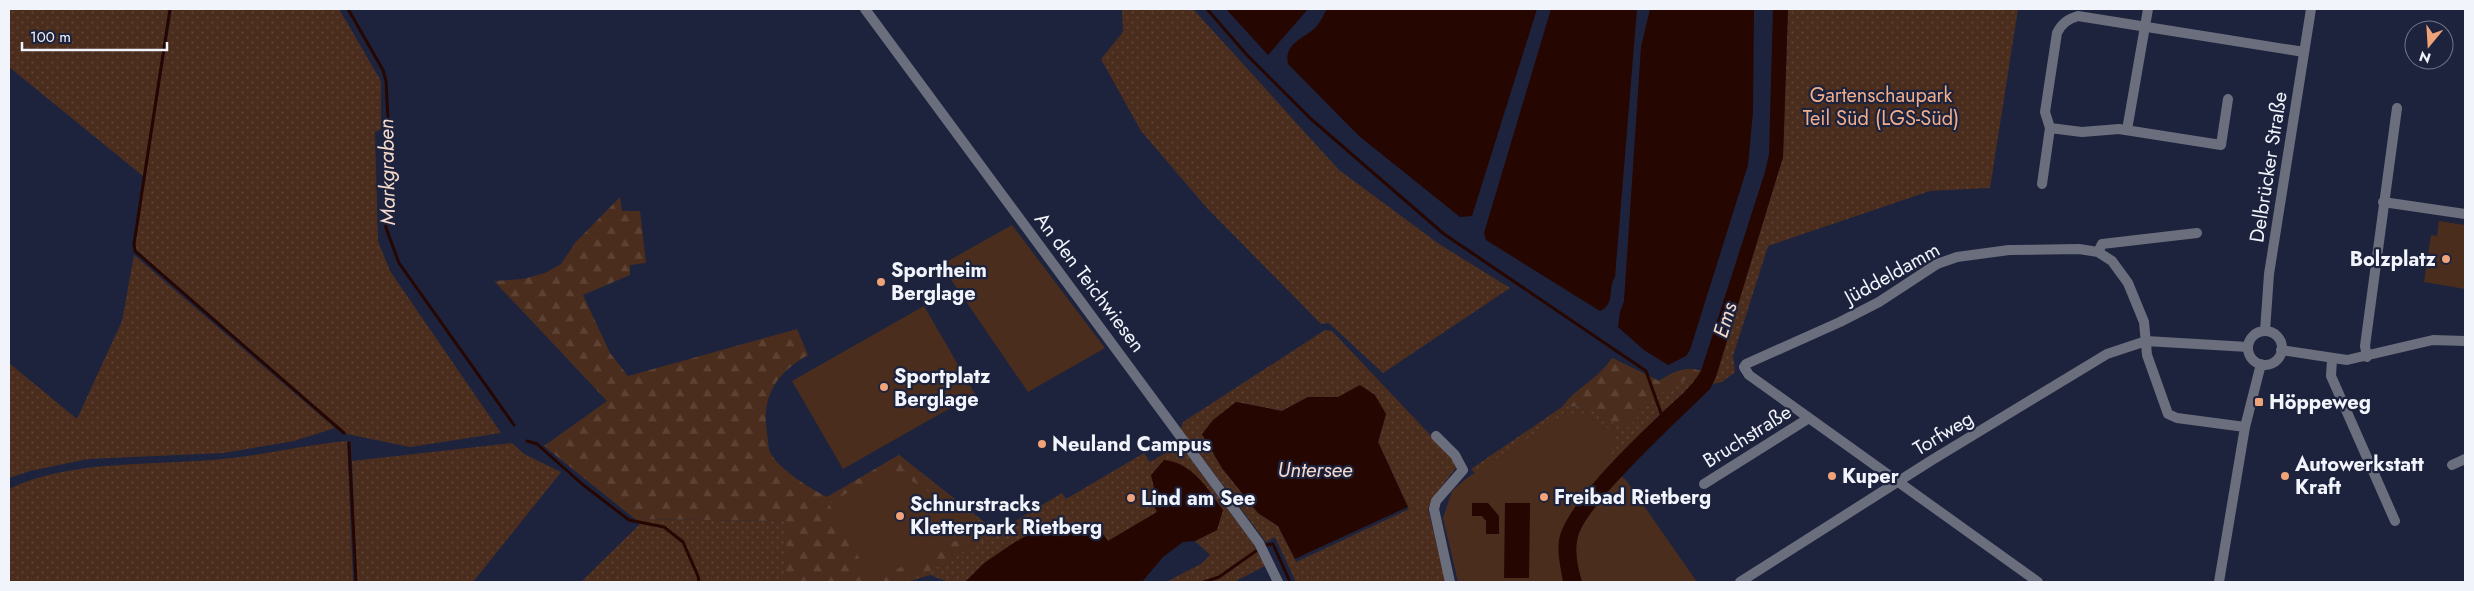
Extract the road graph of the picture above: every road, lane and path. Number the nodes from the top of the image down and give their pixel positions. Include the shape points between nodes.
1 (865, 9) edge
2 (2148, 9) edge
3 (2311, 9) edge
4 (2145, 27) junction
5 (2304, 52) junction
6 (2228, 99) dead end
7 (2397, 108) dead end
8 (2050, 128) junction
9 (2127, 130) junction
10 (2042, 184) dead end
11 (2383, 202) junction
12 (2465, 214) edge
13 (2197, 233) dead end
14 (2098, 252) junction
15 (2265, 331) junction
16 (2146, 341) junction
17 (2465, 341) edge
18 (2248, 347) junction
19 (2281, 350) junction
20 (2367, 357) junction
21 (2332, 358) junction
22 (2261, 364) junction
23 (1744, 367) joint
24 (1809, 418) junction
25 (2245, 427) junction
26 (1436, 436) dead end
27 (2465, 459) edge
28 (2452, 465) dead end
29 (1898, 481) junction
30 (1704, 484) dead end
31 (2395, 521) dead end
32 (1278, 582) edge
33 (1450, 582) edge
34 (1740, 582) edge
35 (2038, 582) edge
36 (2219, 582) edge

1 - 32 street, An den Teichwiesen via 1253,535
2 - 4 street
3 - 5 street, Delbrücker Straße
4 - 5 street
4 - 8 street via 2078,16 2061,25 2045,112
4 - 9 street
5 - 15 street, Delbrücker Straße via 2269,274
6 - 9 street via 2221,145
7 - 11 street
8 - 9 street via 2082,132
8 - 10 street
11 - 12 street
11 - 20 street via 2365,346
13 - 14 street via 2102,244
14 - 16 street via 2112,261 2128,283 2144,322
14 - 23 street, Jüddeldamm via 2079,248 2033,249 1957,257 1921,274 1871,306 1750,361
15 - 18 street via 2252,337
15 - 19 street via 2275,335
16 - 18 street, Torfweg
16 - 25 street via 2147,355 2168,414
16 - 29 street, Torfweg via 2108,354
17 - 20 street via 2432,340
18 - 22 street via 2253,360
19 - 21 street
19 - 22 street via 2280,356 2272,363
20 - 21 street
21 - 31 street via 2331,376
22 - 25 street
23 - 24 street, Bruchstraße via 1749,375
24 - 29 street, Bruchstraße
24 - 30 street, Bruchstraße
25 - 36 street
26 - 33 street via 1455,455 1463,470 1436,501 1434,509
27 - 28 street
29 - 34 street, Torfweg
29 - 35 street, Bruchstraße

